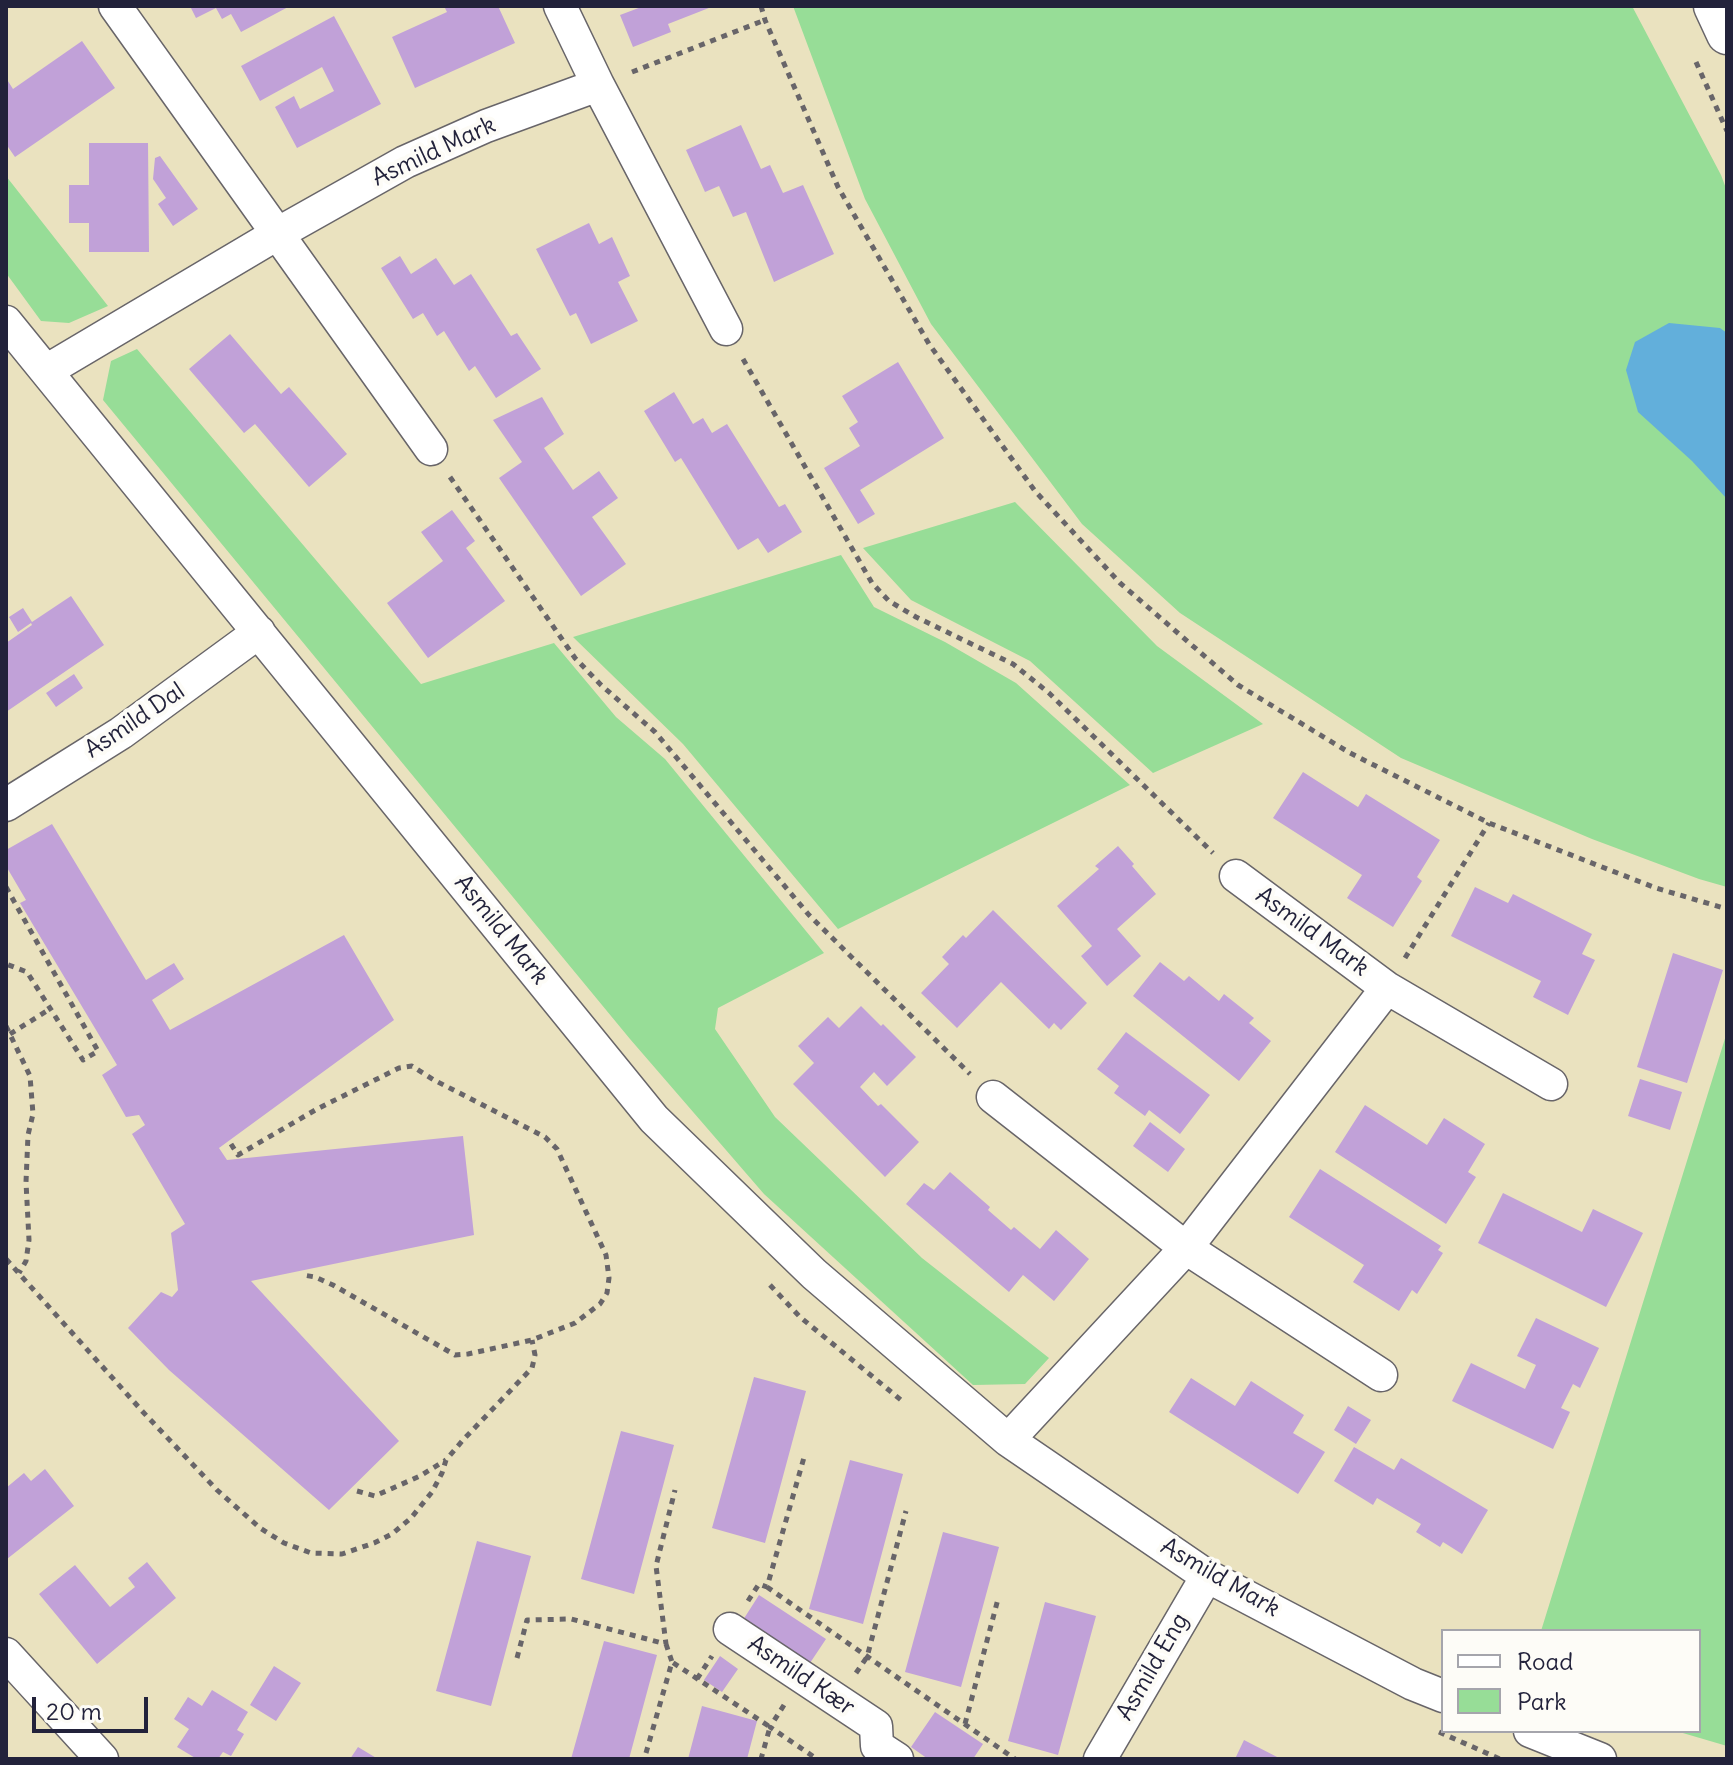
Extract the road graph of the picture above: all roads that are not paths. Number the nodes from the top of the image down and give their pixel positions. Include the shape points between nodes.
1 (115, 6) edge
2 (560, 6) edge
3 (1714, 6) edge
4 (1727, 34) edge
5 (598, 85) junction
6 (277, 234) junction
7 (6, 322) edge
8 (726, 329) road end
9 (46, 371) junction
10 (431, 449) road end
11 (259, 632) junction
12 (6, 805) edge
13 (1236, 876) road end
14 (1387, 988) junction
15 (1551, 1084) dead end
16 (993, 1097) road end
17 (1186, 1248) junction
18 (1381, 1375) dead end
19 (1008, 1440) junction
20 (1207, 1576) junction
21 (730, 1629) road end
22 (6, 1654) edge
23 (1441, 1695) edge
24 (1535, 1733) edge
25 (102, 1759) edge
26 (897, 1759) edge
27 (1100, 1759) edge
28 (1600, 1759) edge

1 - 6 street
2 - 5 street
3 - 4 street
5 - 6 street, Asmild Mark via 405,162
5 - 8 street
6 - 9 street, Asmild Mark
6 - 10 street
7 - 9 street, Asmild Mark
9 - 11 street, Asmild Mark
11 - 12 street, Asmild Dal via 121,733
11 - 19 street, Asmild Mark via 654,1119 814,1274
13 - 14 street, Asmild Mark
14 - 15 street, Asmild Mark
14 - 17 street, Asmild Mark
16 - 17 street
17 - 18 street
17 - 19 street, Asmild Mark
19 - 20 street, Asmild Mark
20 - 23 street, Asmild Mark
20 - 27 street, Asmild Eng
21 - 26 street, Asmild Kær via 876,1726 877,1746
22 - 25 street
24 - 28 street

